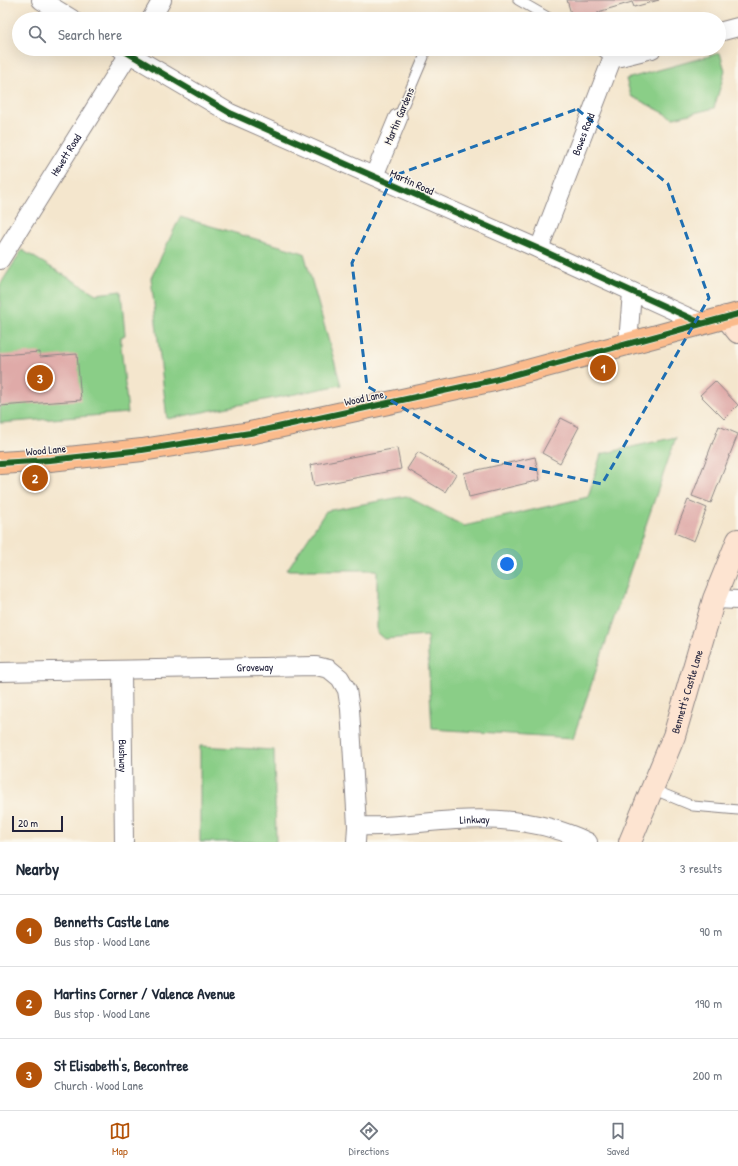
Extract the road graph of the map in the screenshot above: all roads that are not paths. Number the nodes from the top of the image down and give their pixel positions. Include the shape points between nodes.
1 (41, 0) edge
2 (162, 0) edge
3 (518, 0) edge
4 (61, 12) edge
5 (155, 12) edge
6 (539, 12) edge
7 (738, 27) edge
8 (726, 30) edge
9 (124, 56) edge
10 (135, 56) edge
11 (605, 56) edge
12 (424, 57) dead end
13 (398, 118) joint
14 (374, 176) junction
15 (539, 249) junction
16 (0, 260) edge
17 (632, 292) junction
18 (734, 321) edge
19 (701, 323) junction
20 (628, 343) junction
21 (0, 463) edge
22 (738, 540) edge
23 (714, 599) junction
24 (738, 600) edge
25 (122, 670) junction
26 (0, 672) edge
27 (652, 789) junction
28 (738, 810) edge
29 (357, 834) edge
30 (124, 842) edge
31 (588, 842) edge
32 (630, 842) edge

1 - 4 street
2 - 5 street
3 - 6 lane
7 - 8 street
9 - 16 street, Hewett Road
10 - 14 street, Martin Road via 230,113
11 - 15 street, Bowes Road
12 - 13 lane, Martin Gardens
13 - 14 street, Martin Gardens
14 - 15 street, Martin Road
15 - 17 street, Martin Road
17 - 19 street, Martin Road
17 - 20 street
18 - 19 main road, Wood Lane
19 - 20 main road, Wood Lane
20 - 21 main road, Wood Lane via 494,380 250,433 142,450
22 - 23 main road, Bennett's Castle Lane
23 - 24 street
23 - 27 main road, Bennett's Castle Lane via 674,736
25 - 26 street, Groveway
25 - 29 street, Groveway via 316,666 329,669 340,678 347,690
25 - 30 street, Bushway
27 - 28 lane via 693,806
27 - 32 main road, Bennett's Castle Lane
29 - 31 street, Linkway via 376,827 456,820 507,820 543,826

